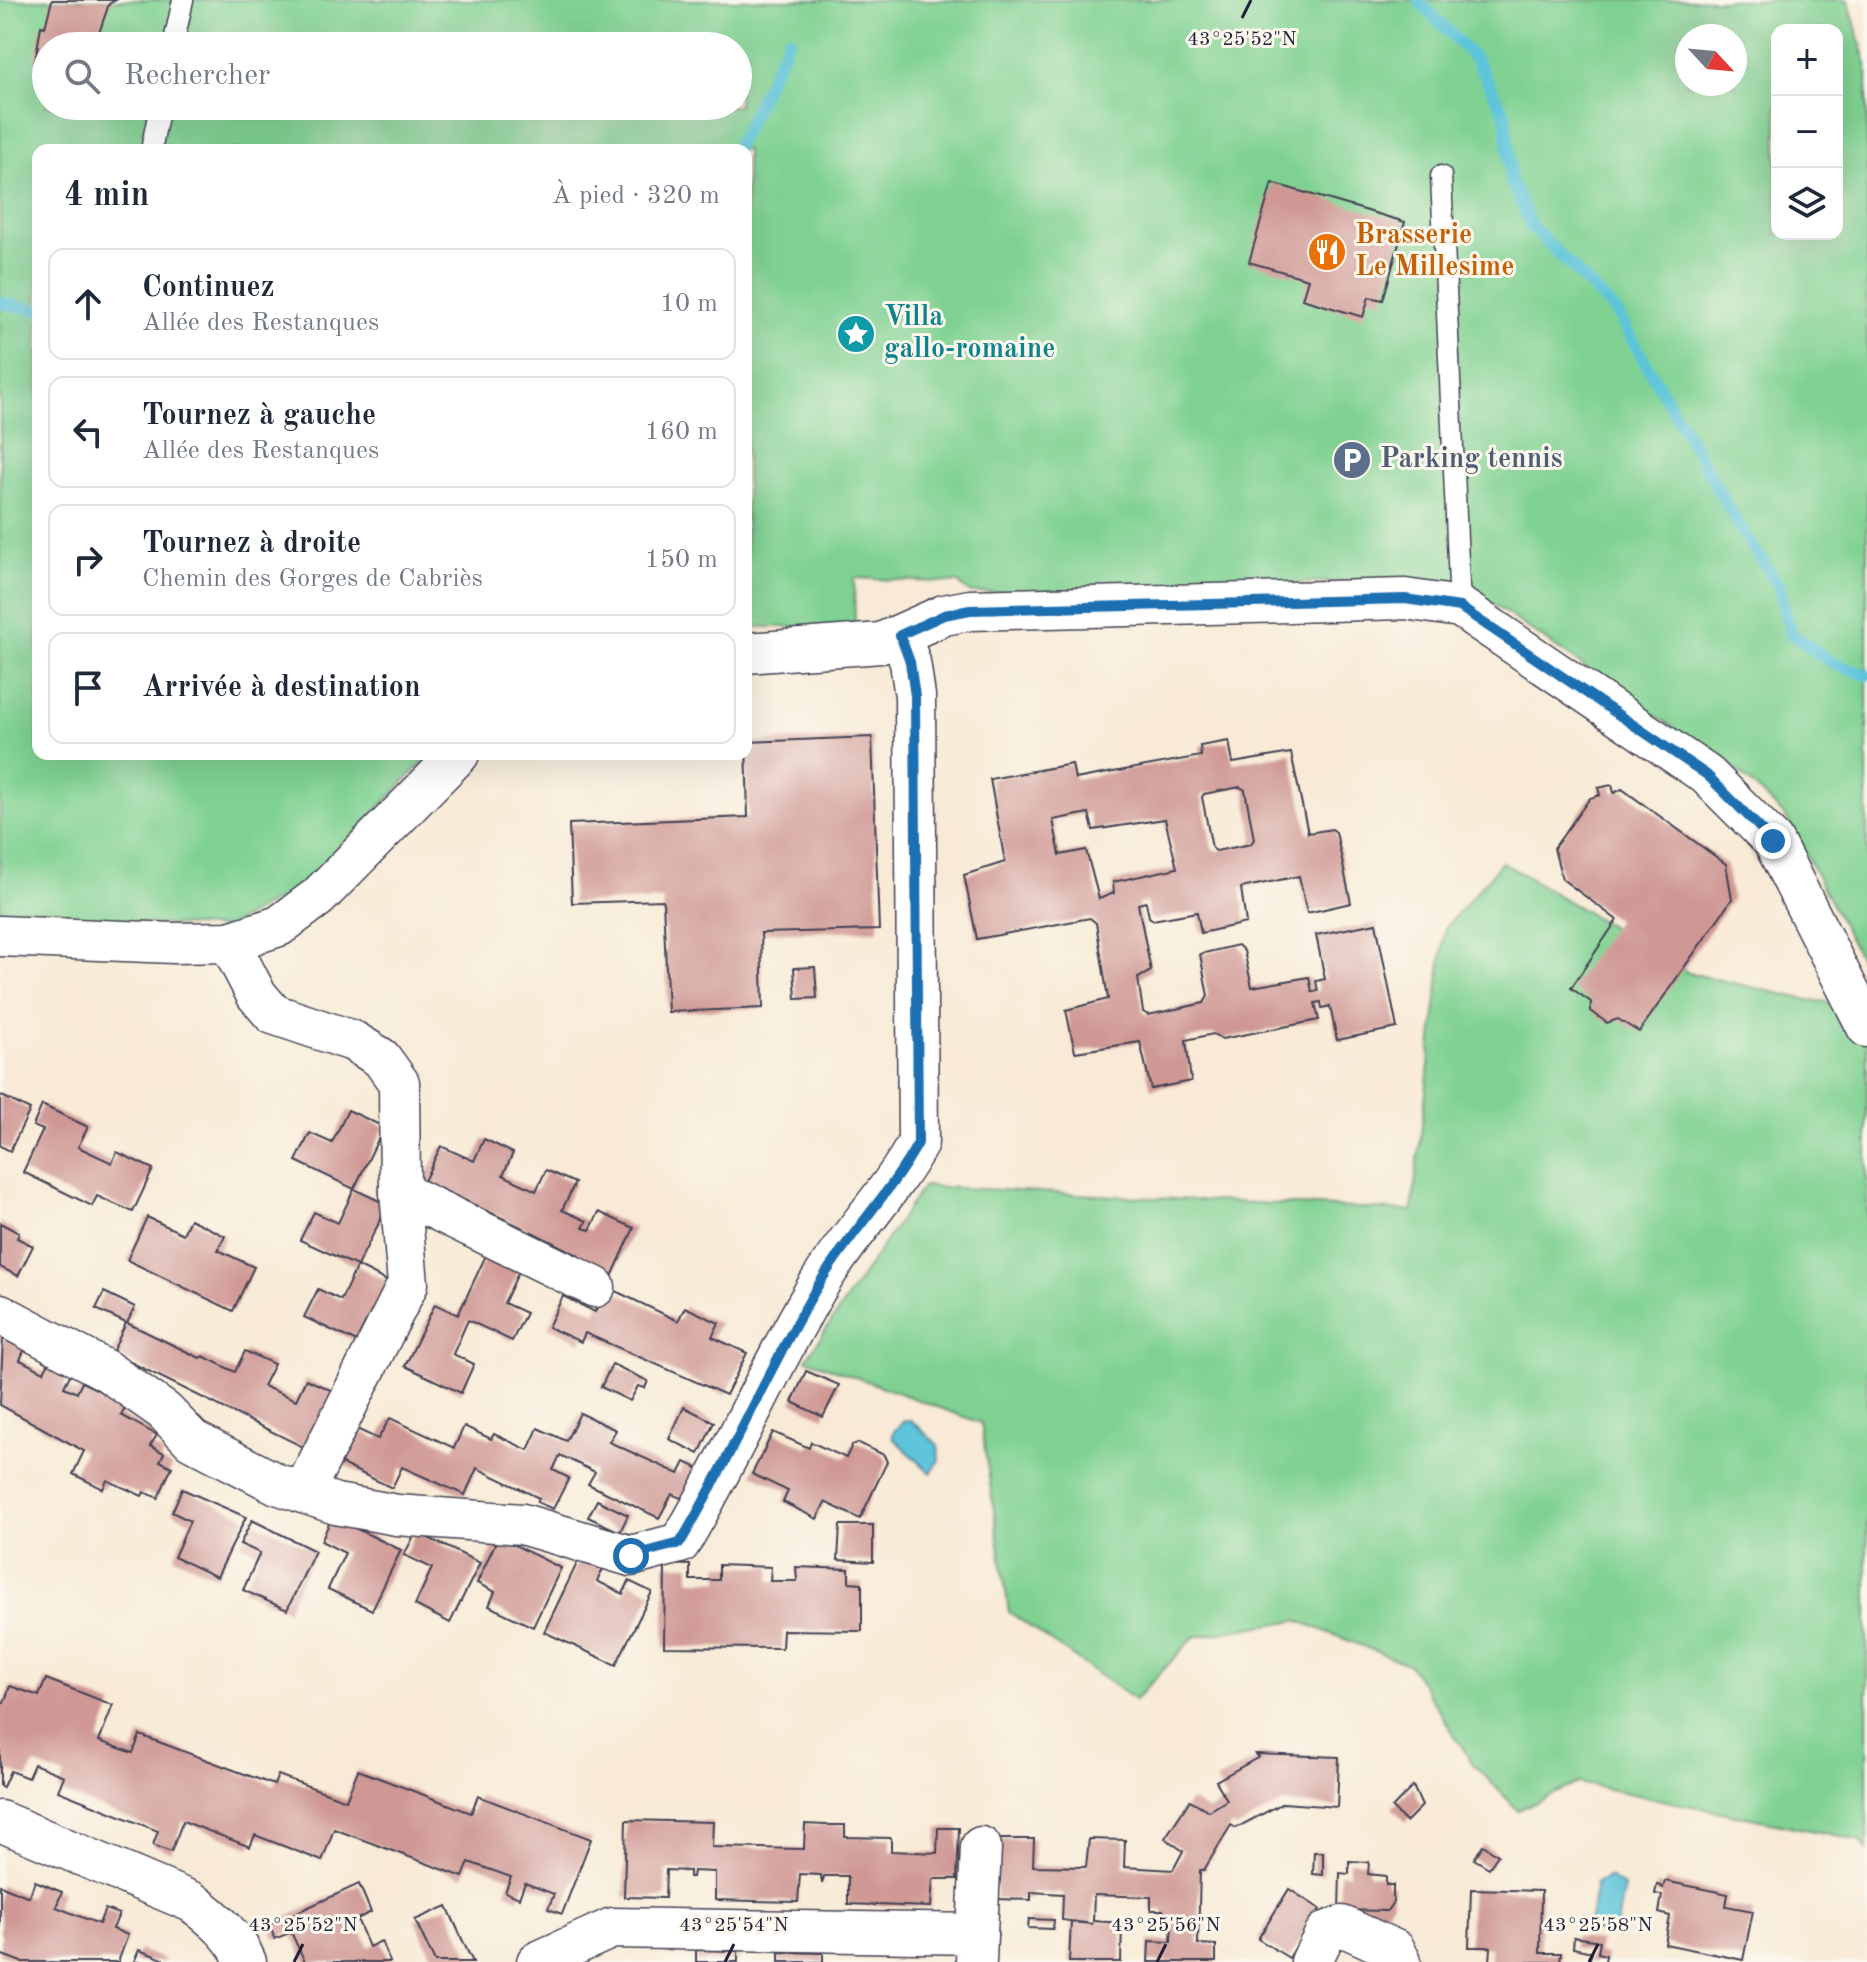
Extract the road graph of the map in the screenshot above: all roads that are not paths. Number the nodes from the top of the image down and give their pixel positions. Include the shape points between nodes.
1 (183, 0) edge
2 (176, 32) edge
3 (157, 120) edge
4 (152, 144) edge
5 (1441, 176) dead end
6 (1460, 607) junction
7 (900, 635) junction
8 (752, 653) edge
9 (453, 760) edge
10 (0, 936) edge
11 (229, 942) junction
12 (1867, 1027) edge
13 (400, 1192) junction
14 (595, 1287) dead end
15 (0, 1314) edge
16 (303, 1493) junction
17 (0, 1821) edge
18 (981, 1847) dead end
19 (872, 1946) edge
20 (977, 1948) edge
21 (246, 1962) edge
22 (537, 1962) edge
23 (1311, 1962) edge
24 (1401, 1962) edge

1 - 2 lane
3 - 4 lane
5 - 6 lane
6 - 7 street via 1405,599 970,610 944,615
6 - 12 street via 1707,775 1773,841
7 - 8 street via 859,647
7 - 16 street via 915,696 918,1143 821,1282 680,1543 631,1556 522,1524 397,1515
9 - 11 street via 318,897 279,926
10 - 11 street
11 - 13 street via 256,994 273,1014 353,1041 381,1058 399,1083
13 - 14 street
13 - 16 street via 408,1284
15 - 16 street via 107,1371 164,1411 192,1440
17 - 21 street via 192,1902 218,1921
18 - 20 street
19 - 20 street
19 - 22 street via 612,1928
23 - 24 street via 1326,1932 1342,1926 1395,1950

